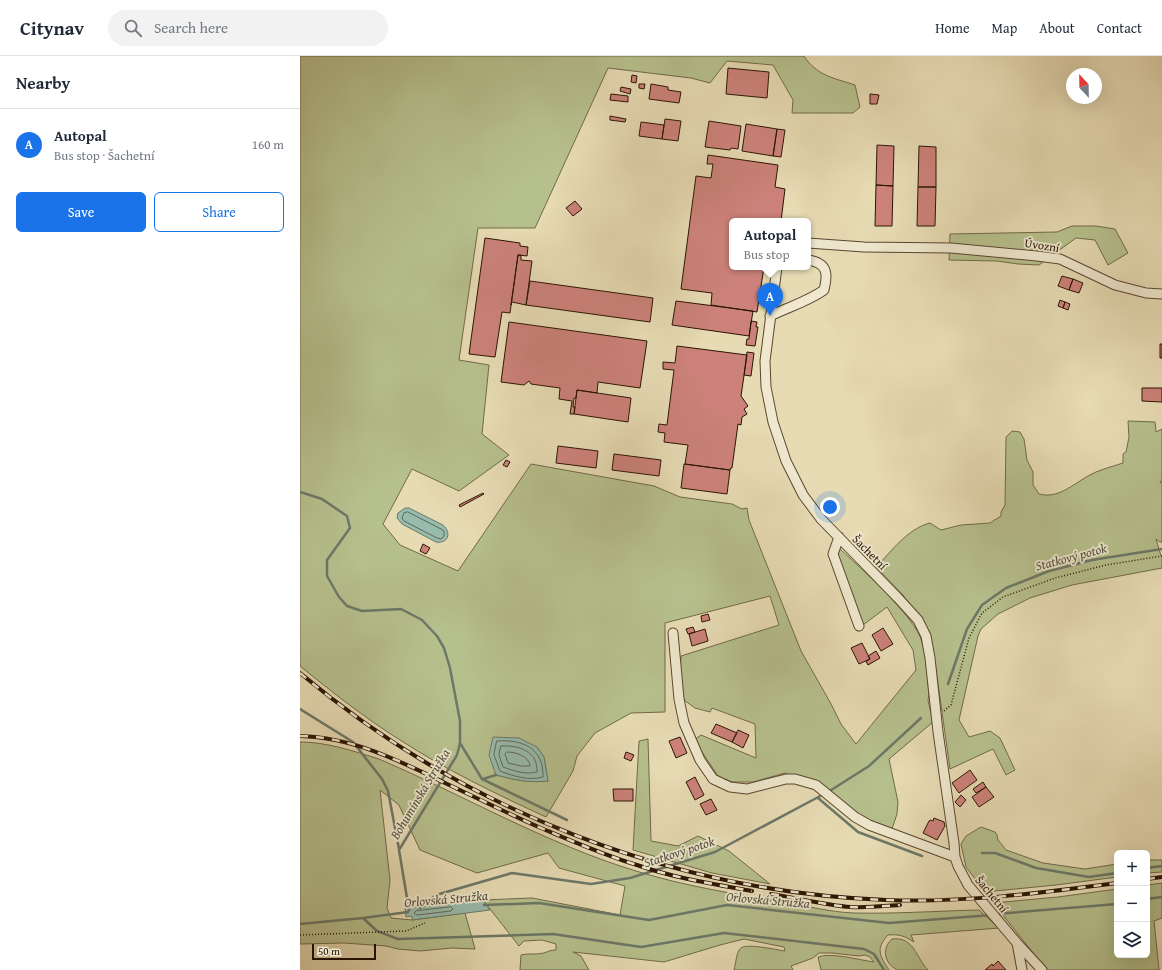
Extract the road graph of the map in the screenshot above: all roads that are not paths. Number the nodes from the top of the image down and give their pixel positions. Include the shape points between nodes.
1 (811, 243) edge
2 (811, 260) edge
3 (779, 270) edge
4 (1162, 294) edge
5 (770, 316) junction
6 (839, 537) junction
7 (860, 626) dead end
8 (673, 632) dead end
9 (955, 857) junction
10 (1017, 943) junction
11 (1022, 970) edge
12 (1042, 970) edge

1 - 4 street, Úvozní via 951,248 1060,259 1115,285 1146,293
2 - 5 street via 823,266 828,276 824,290 803,303
3 - 5 street, Šachetní
5 - 6 street, Šachetní via 765,361 766,387 773,422 786,461 803,495
6 - 7 street via 832,554
6 - 9 street, Šachetní via 918,620 926,636
8 - 9 street via 679,699 684,723 700,760 713,780 730,787 747,789 786,779 816,785 855,817 869,825
9 - 10 street, Šachetní via 968,885
10 - 11 street
10 - 12 street, Šachetní

